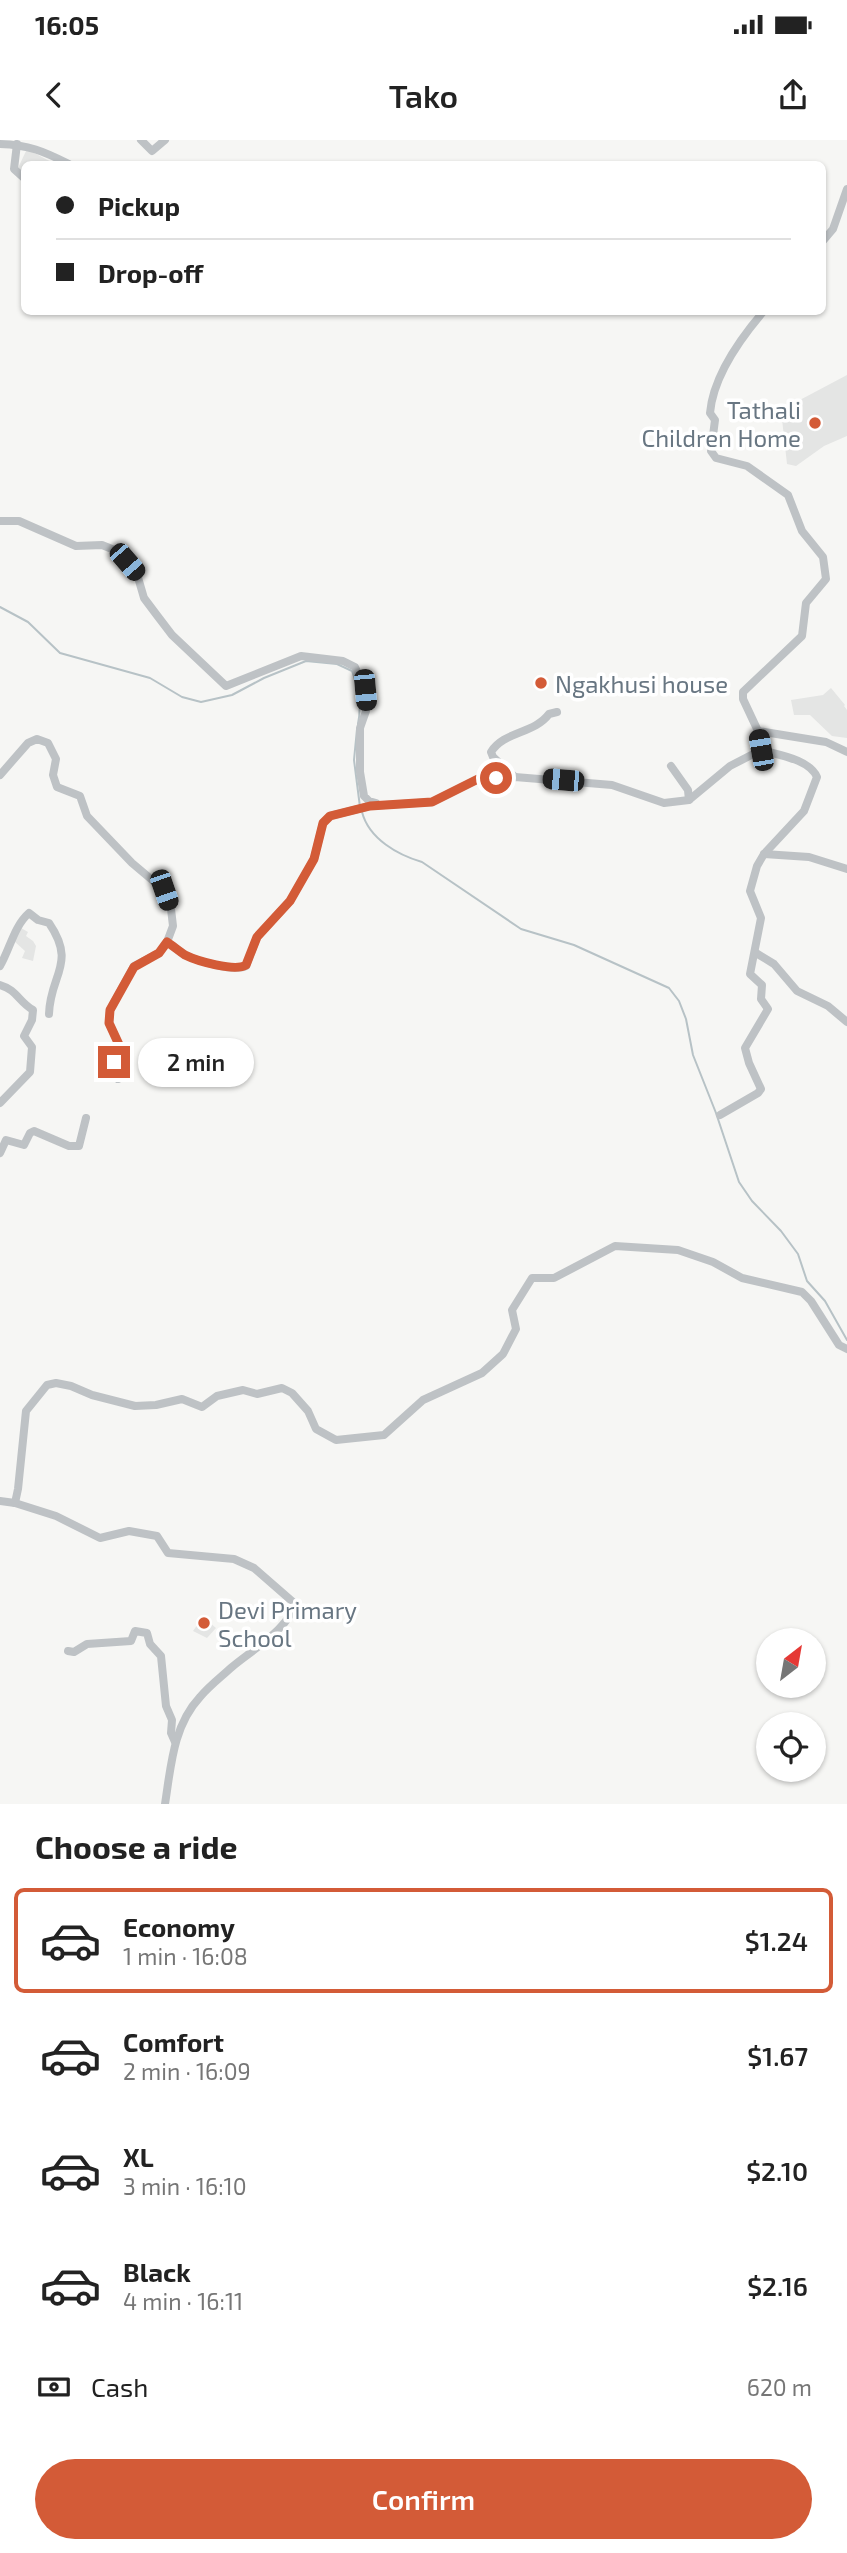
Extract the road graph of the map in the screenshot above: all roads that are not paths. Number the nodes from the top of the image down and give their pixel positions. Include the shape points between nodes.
1 (141, 140) edge
2 (165, 140) edge
3 (0, 144) edge
4 (17, 144) junction
5 (63, 161) edge
6 (21, 175) edge
7 (847, 189) edge
8 (826, 237) edge
9 (761, 315) edge
10 (0, 521) edge
11 (558, 712) dead end
12 (758, 731) junction
13 (826, 742) junction
14 (847, 745) edge
15 (761, 750) junction
16 (847, 752) edge
17 (671, 766) dead end
18 (0, 775) edge
19 (515, 776) junction
20 (689, 800) junction
21 (382, 805) junction
22 (764, 854) junction
23 (847, 869) edge
24 (167, 942) junction
25 (756, 953) junction
26 (0, 966) edge
27 (0, 985) edge
28 (49, 1014) dead end
29 (847, 1023) edge
30 (118, 1079) dead end
31 (0, 1103) edge
32 (720, 1115) dead end
33 (86, 1118) dead end
34 (0, 1153) edge
35 (847, 1349) edge
36 (0, 1501) edge
37 (15, 1503) junction
38 (68, 1651) dead end
39 (175, 1742) junction
40 (165, 1804) edge

1 - 2 street via 152,151
3 - 4 street
4 - 5 street
4 - 6 street via 14,169
7 - 8 street
9 - 12 street via 711,396 710,413 715,420 711,451 716,458 747,466 788,495 802,531 823,558 826,579 806,603 802,636 743,692
10 - 21 street via 19,522 76,547 102,545 117,551 137,573 144,598 172,635 226,686 301,656 355,667 365,690 366,711 360,729 364,796
11 - 19 street via 533,729 495,744 493,757
12 - 13 street
12 - 15 street
13 - 14 street
13 - 16 street
15 - 20 street via 730,766
15 - 22 street via 788,757 814,770 817,777 804,811
17 - 20 street via 688,790
18 - 24 street via 28,743 37,739 48,743 55,759 57,787 80,796 88,816 164,890 173,926
19 - 20 street via 612,785 664,803
19 - 21 street via 478,779 432,802
21 - 24 street via 330,816 323,823 314,859 290,901 257,937 242,968 187,956
22 - 23 street via 809,857
22 - 25 street via 750,891 761,918
24 - 30 street via 159,953 134,967 110,1010 109,1023 121,1049 114,1062
25 - 29 street via 774,964 797,990 828,1006
25 - 32 street via 750,974 762,985 761,999 768,1009 745,1048 761,1088
26 - 28 street via 29,913 49,923 61,946 62,963
27 - 31 street via 11,988 33,1010 24,1036 32,1047 30,1072
33 - 34 street via 79,1146 34,1131 24,1145 6,1140
35 - 37 street via 839,1345 802,1292 742,1278 678,1250 615,1245 554,1278 532,1278 512,1310 516,1329 503,1354 482,1373 423,1400 384,1435 336,1440 316,1429 308,1411 282,1388 257,1394 243,1390 217,1396 202,1406 182,1399 135,1406 71,1386 47,1385 26,1411
36 - 37 street
37 - 39 street via 100,1538 129,1531 157,1536 168,1553 234,1559 254,1568 293,1602 285,1625 200,1696
38 - 39 street via 87,1644 131,1641 135,1630 147,1633 161,1656
39 - 40 street

